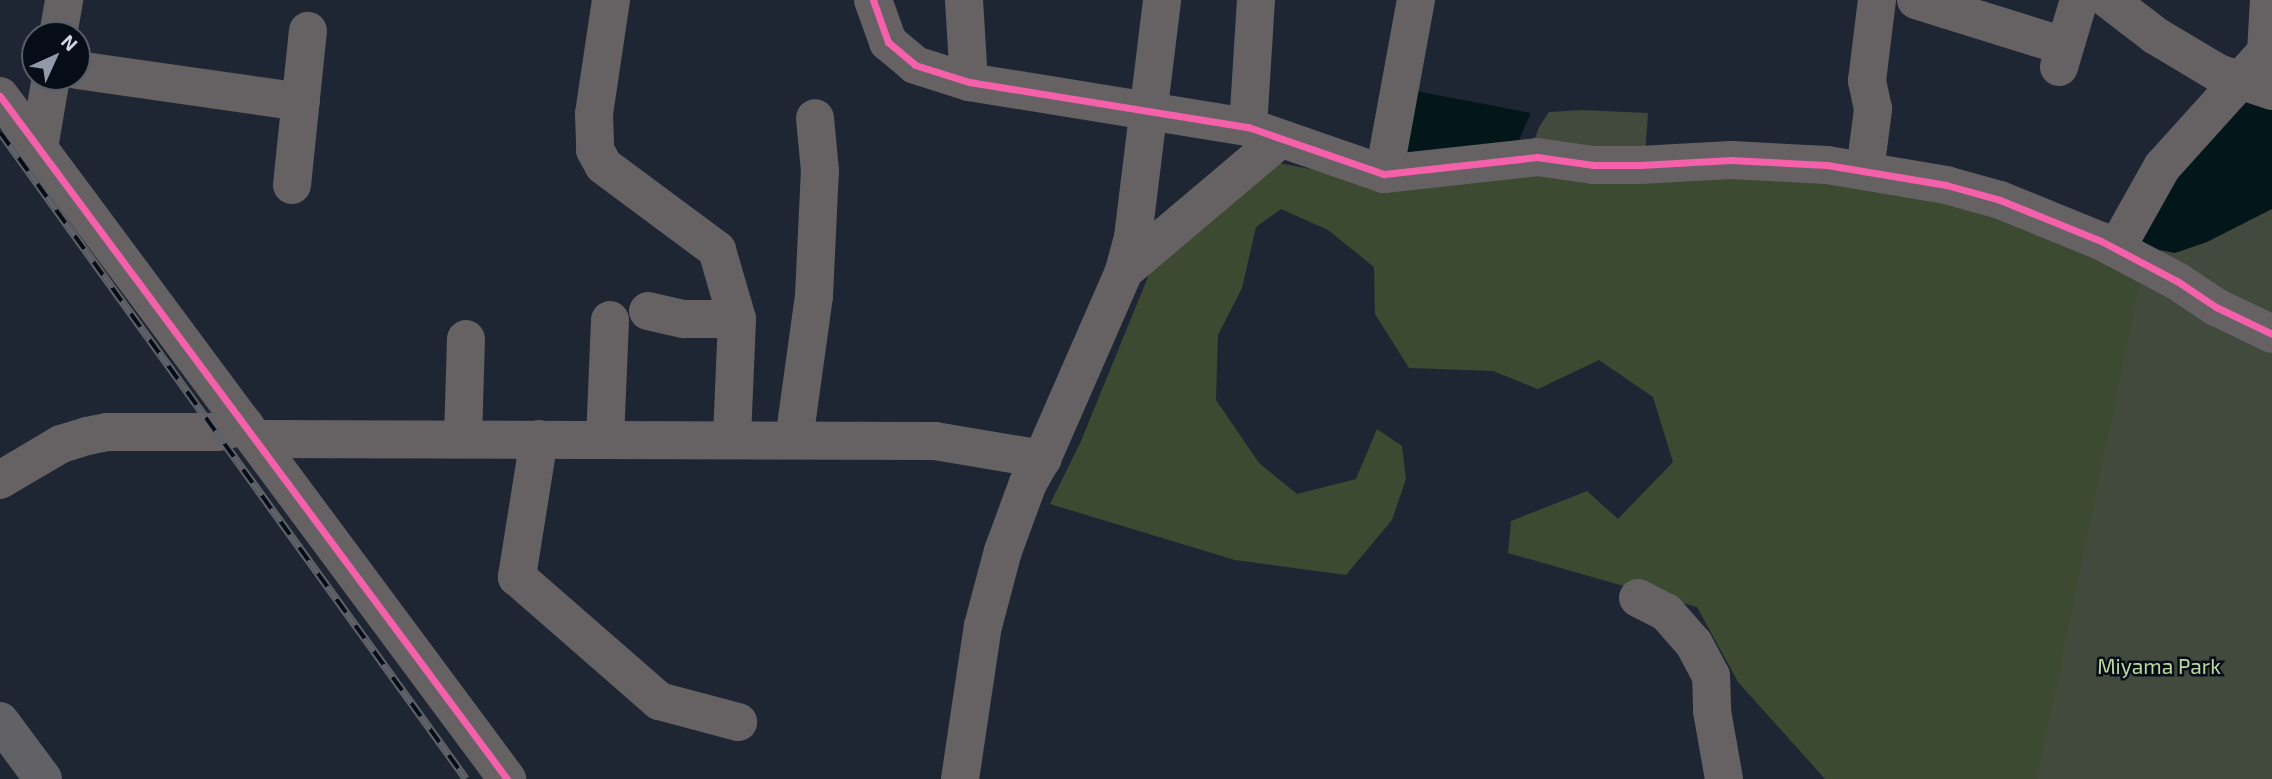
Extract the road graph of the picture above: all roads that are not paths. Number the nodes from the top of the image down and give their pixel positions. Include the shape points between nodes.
1 (64, 0) edge
2 (611, 0) edge
3 (873, 0) edge
4 (964, 0) edge
5 (1162, 0) edge
6 (1256, 0) edge
7 (1416, 0) edge
8 (1877, 0) edge
9 (2079, 0) edge
10 (2109, 0) edge
11 (2269, 0) edge
12 (1933, 3) edge
13 (60, 21) edge
14 (308, 31) dead end
15 (91, 72) edge
16 (970, 82) junction
17 (2257, 86) edge
18 (48, 91) edge
19 (0, 96) edge
20 (301, 102) junction
21 (1147, 108) junction
22 (815, 118) dead end
23 (1264, 133) junction
24 (38, 148) junction
25 (1865, 171) junction
26 (1384, 174) junction
27 (292, 185) dead end
28 (2116, 250) junction
29 (1124, 271) junction
30 (648, 311) dead end
31 (737, 319) junction
32 (610, 320) dead end
33 (2272, 334) edge
34 (466, 339) dead end
35 (250, 432) junction
36 (463, 439) junction
37 (539, 439) junction
38 (605, 440) junction
39 (732, 440) junction
40 (794, 440) junction
41 (1042, 459) junction
42 (0, 480) edge
43 (1638, 598) dead end
44 (0, 720) edge
45 (738, 722) dead end
46 (43, 779) edge
47 (507, 779) edge
48 (960, 779) edge
49 (1724, 779) edge

1 - 13 street
2 - 31 street via 594,114 595,150 604,166 717,250
3 - 16 street via 888,42 915,65
4 - 16 street
5 - 21 street
6 - 23 street
7 - 26 street
8 - 25 street via 1867,81 1873,109
9 - 12 street via 2061,56
10 - 17 street via 2197,61
11 - 17 street via 2266,52
14 - 20 street
15 - 20 street
16 - 21 street
17 - 28 street via 2162,167
18 - 24 street
19 - 24 street
20 - 27 street
21 - 23 street
21 - 29 street via 1133,237
22 - 40 street via 820,171 814,296
23 - 26 street
23 - 29 street
24 - 35 street
25 - 26 street via 1731,160 1672,166 1537,158
25 - 28 street via 2000,200
28 - 33 street
29 - 41 street
30 - 31 street via 684,319
31 - 39 street
32 - 38 street
34 - 36 street
35 - 36 street
35 - 42 street via 107,432 61,444
35 - 47 street
36 - 37 street
37 - 38 street
37 - 45 street via 517,577 659,701
38 - 39 street
39 - 40 street
40 - 41 street via 935,441
41 - 48 street via 1028,483 1003,551 984,622
43 - 49 street via 1665,611 1693,644 1711,676
44 - 46 highway

